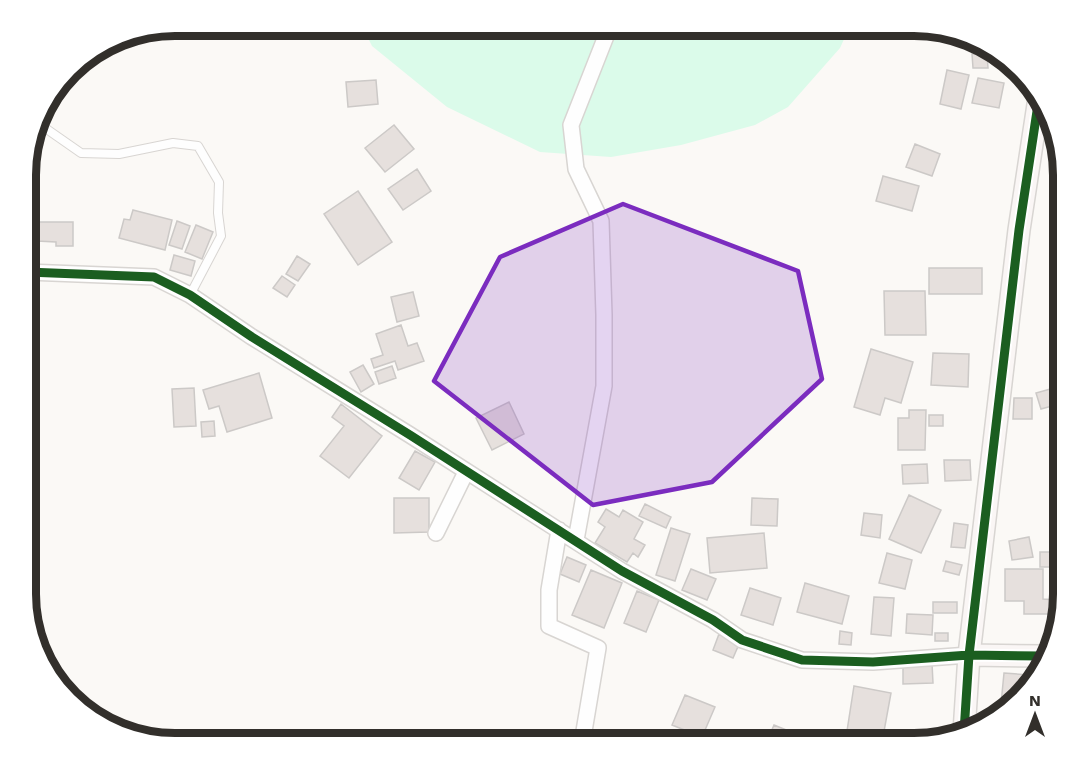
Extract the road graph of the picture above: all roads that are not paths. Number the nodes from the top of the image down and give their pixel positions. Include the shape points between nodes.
1 (606, 36) edge
2 (1037, 112) edge
3 (45, 128) edge
4 (36, 272) edge
5 (190, 296) junction
6 (466, 472) junction
7 (560, 530) junction
8 (436, 533) dead end
9 (576, 540) junction
10 (969, 655) junction
11 (1038, 656) edge
12 (965, 723) edge
13 (584, 733) edge

1 - 9 street via 571,125 576,170 601,221 604,315 604,386
2 - 10 street via 1019,230
3 - 5 lane via 81,153 119,154 173,143 198,146 219,182 221,236
4 - 5 street via 154,278
5 - 6 street
6 - 7 street
6 - 8 street
7 - 9 street
7 - 13 street via 549,590 549,626 598,648
9 - 10 street via 742,640 802,660 873,662
10 - 11 street
10 - 12 street

